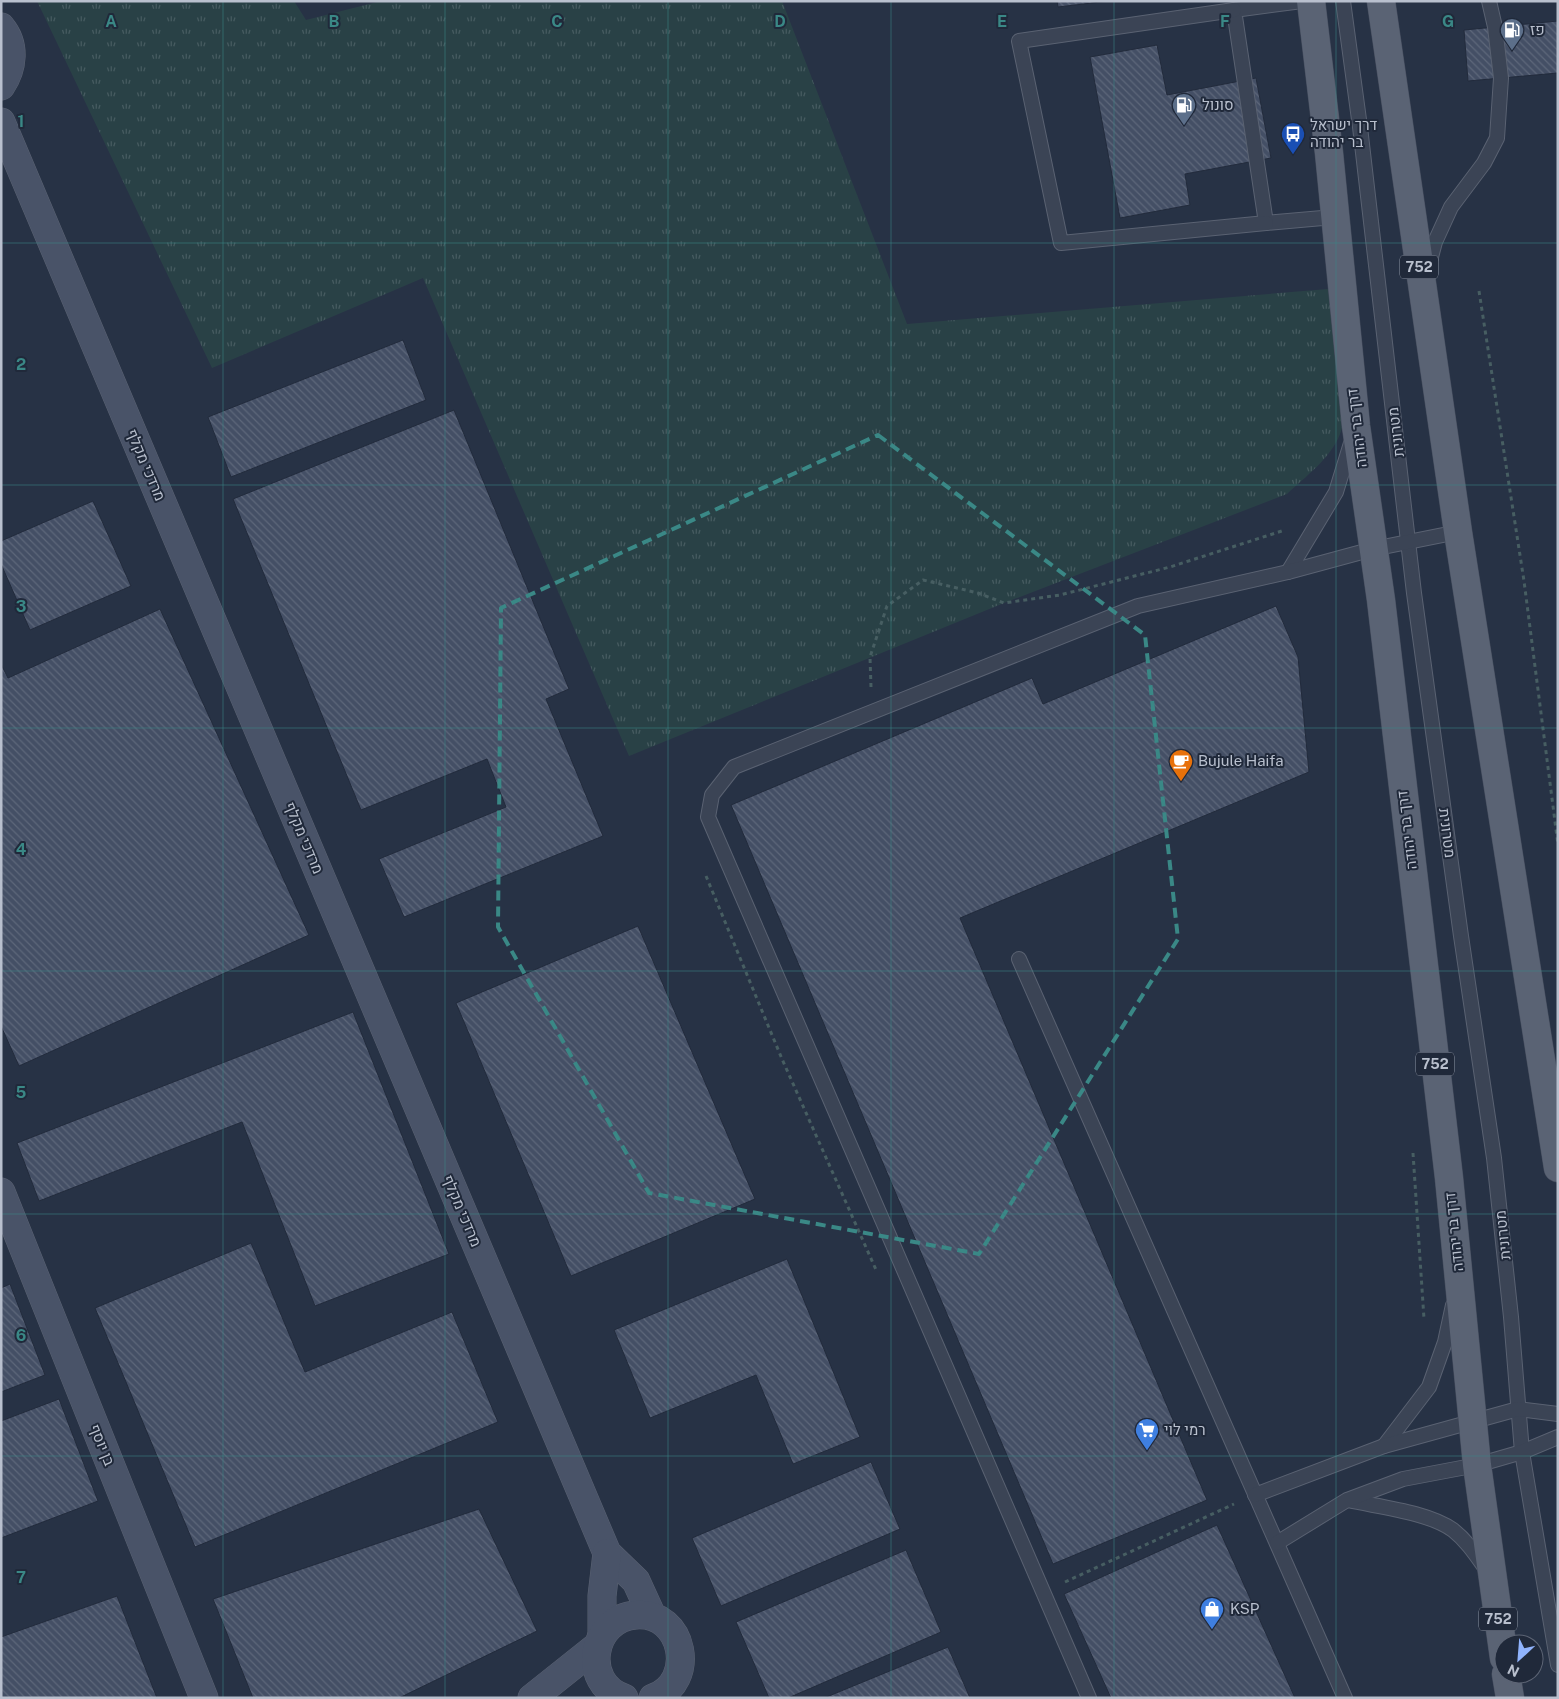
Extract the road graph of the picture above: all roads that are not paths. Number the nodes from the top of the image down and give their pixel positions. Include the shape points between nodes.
1 (1302, 1) edge
2 (1311, 1) edge
3 (1343, 1) edge
4 (1381, 1) edge
5 (1489, 1) edge
6 (1234, 10) junction
7 (1, 28) edge
8 (1, 86) edge
9 (1, 122) edge
10 (1334, 217) junction
11 (1266, 223) junction
12 (1422, 290) junction
13 (1356, 426) junction
14 (1458, 532) junction
15 (1409, 541) junction
16 (1373, 549) junction
17 (1288, 572) junction
18 (1019, 959) dead end
19 (1558, 1168) edge
20 (1, 1192) edge
21 (1458, 1270) junction
22 (1518, 1409) junction
23 (1558, 1414) edge
24 (1473, 1422) junction
25 (1558, 1437) edge
26 (1384, 1446) junction
27 (1522, 1452) junction
28 (1477, 1465) junction
29 (1255, 1495) junction
30 (1347, 1500) junction
31 (1277, 1543) junction
32 (607, 1553) junction
33 (1493, 1579) junction
34 (652, 1616) junction
35 (1501, 1634) edge
36 (599, 1641) junction
37 (1558, 1665) edge
38 (1508, 1684) edge
39 (681, 1686) edge
40 (617, 1697) edge
41 (204, 1698) edge
42 (532, 1698) edge
43 (653, 1698) edge
44 (1089, 1698) edge
45 (1345, 1698) edge
46 (1510, 1698) edge

1 - 6 lane
2 - 10 main road, דרך בר יהודה / 752
3 - 15 lane, מטרונית
4 - 12 main road, 752
5 - 12 lane via 1501,78 1497,138 1484,163 1451,207 1434,242
6 - 11 lane
6 - 11 lane via 1019,41 1061,243
7 - 8 street via 10,43 12,58 9,73
9 - 32 street, מרדכי מקלף
10 - 11 lane
10 - 13 main road, דרך בר יהודה / 752
12 - 14 main road, 752
13 - 16 main road, דרך בר יהודה / 752
13 - 17 lane via 1336,492
14 - 15 lane
14 - 19 main road, 752
15 - 16 lane
15 - 22 lane, מטרונית via 1494,1158
16 - 17 lane
16 - 21 main road, דרך בר יהודה / 752
17 - 44 lane via 1138,606 734,767 712,795 708,817
18 - 29 lane
20 - 41 street, בן יוסף
21 - 24 main road, דרך בר יהודה / 752
21 - 26 lane via 1445,1342 1429,1387
22 - 23 lane
22 - 24 lane
22 - 27 lane, מטרונית
24 - 26 lane
24 - 28 main road, דרך בר יהודה / 752
25 - 27 lane
26 - 29 lane
27 - 28 lane
27 - 37 lane, מטרונית
28 - 30 lane via 1403,1479
28 - 33 main road, דרך בר יהודה / 752
29 - 31 lane
30 - 31 lane
30 - 33 lane via 1415,1515 1452,1529 1467,1542
31 - 45 lane
32 - 34 street, מרדכי מקלף via 636,1581
32 - 36 street, מרדכי מקלף
33 - 35 main road, דרך בר יהודה / 752
34 - 36 street via 637,1614 623,1617 611,1624
34 - 39 street via 674,1633 680,1646
36 - 40 street, מרדכי מקלף via 595,1661 599,1675
36 - 42 street
38 - 46 main road
39 - 43 street via 671,1686

